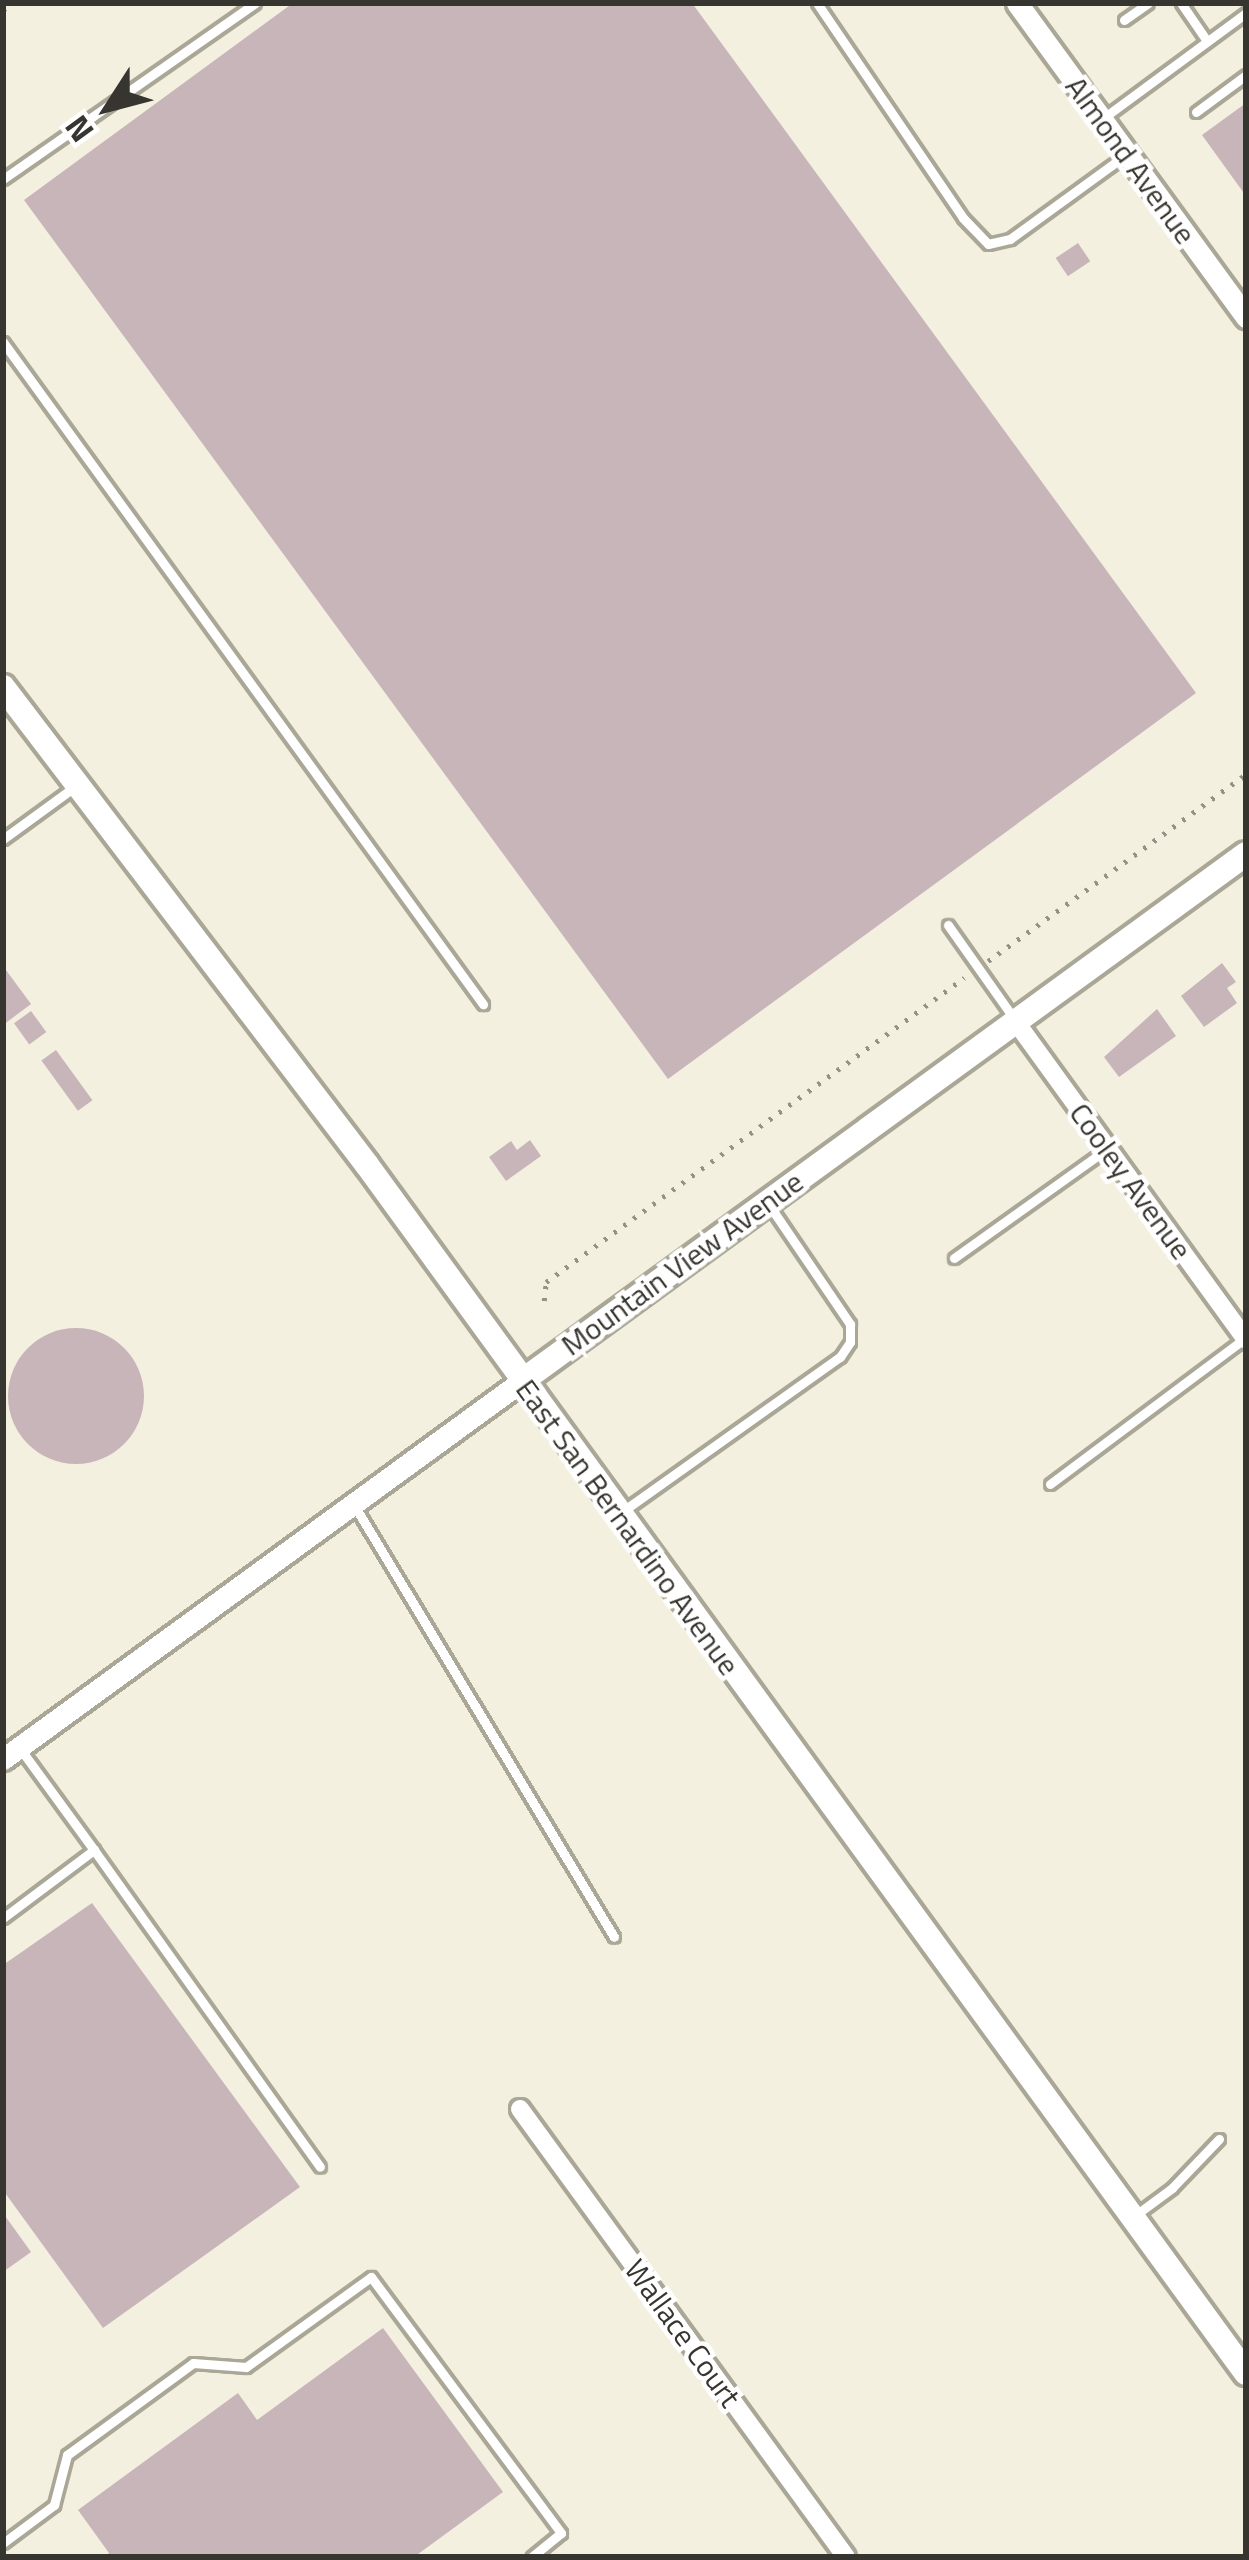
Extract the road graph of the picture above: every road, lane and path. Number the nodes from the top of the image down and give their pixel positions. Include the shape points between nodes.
1 (12, 3) edge
2 (255, 3) edge
3 (817, 3) edge
4 (1017, 3) edge
5 (1148, 3) edge
6 (1181, 3) edge
7 (3, 10) edge
8 (1246, 13) edge
9 (1124, 20) dead end
10 (1207, 41) junction
11 (1246, 75) edge
12 (1196, 112) dead end
13 (1102, 119) junction
14 (1127, 154) junction
15 (3, 179) edge
16 (1246, 317) edge
17 (3, 342) edge
18 (3, 687) edge
19 (1246, 774) edge
20 (77, 784) junction
21 (3, 839) edge
22 (1246, 854) edge
23 (948, 925) dead end
24 (978, 968) junction
25 (483, 1004) dead end
26 (1016, 1022) junction
27 (1108, 1148) junction
28 (766, 1201) junction
29 (954, 1258) dead end
30 (544, 1301) dead end
31 (1245, 1339) edge
32 (521, 1381) junction
33 (1050, 1484) dead end
34 (354, 1505) junction
35 (619, 1514) junction
36 (11, 1753) edge
37 (94, 1850) junction
38 (3, 1918) edge
39 (614, 1937) dead end
40 (520, 2109) dead end
41 (1219, 2140) dead end
42 (320, 2167) dead end
43 (1133, 2218) junction
44 (1246, 2373) edge
45 (3, 2543) edge
46 (532, 2557) edge
47 (847, 2557) edge

1 - 7 path
2 - 15 lane
3 - 14 lane via 988,244 1010,239
4 - 13 street, Almond Avenue
5 - 9 lane
6 - 10 lane
8 - 10 lane
10 - 13 lane
11 - 12 lane
13 - 14 street, Almond Avenue
14 - 16 street, Almond Avenue
17 - 25 lane
18 - 20 main road, East San Bernardino Avenue
19 - 24 path
20 - 21 lane
20 - 32 main road, East San Bernardino Avenue
22 - 26 main road, Mountain View Avenue
23 - 24 lane
24 - 26 lane
24 - 30 path via 546,1282
26 - 27 street, Cooley Avenue
26 - 28 main road, Mountain View Avenue
27 - 29 lane
27 - 31 street, Cooley Avenue
28 - 32 main road, Mountain View Avenue
28 - 35 lane via 850,1324 850,1342 840,1357
31 - 33 lane
32 - 34 street, Mountain View Avenue
32 - 35 main road, East San Bernardino Avenue
34 - 36 street, Mountain View Avenue
34 - 39 lane
35 - 43 main road, East San Bernardino Avenue
36 - 37 lane
37 - 38 lane
37 - 42 lane
40 - 47 street, Wallace Court
41 - 43 lane
43 - 44 main road, East San Bernardino Avenue
45 - 46 lane via 54,2505 67,2455 194,2362 245,2367 371,2277 561,2533

